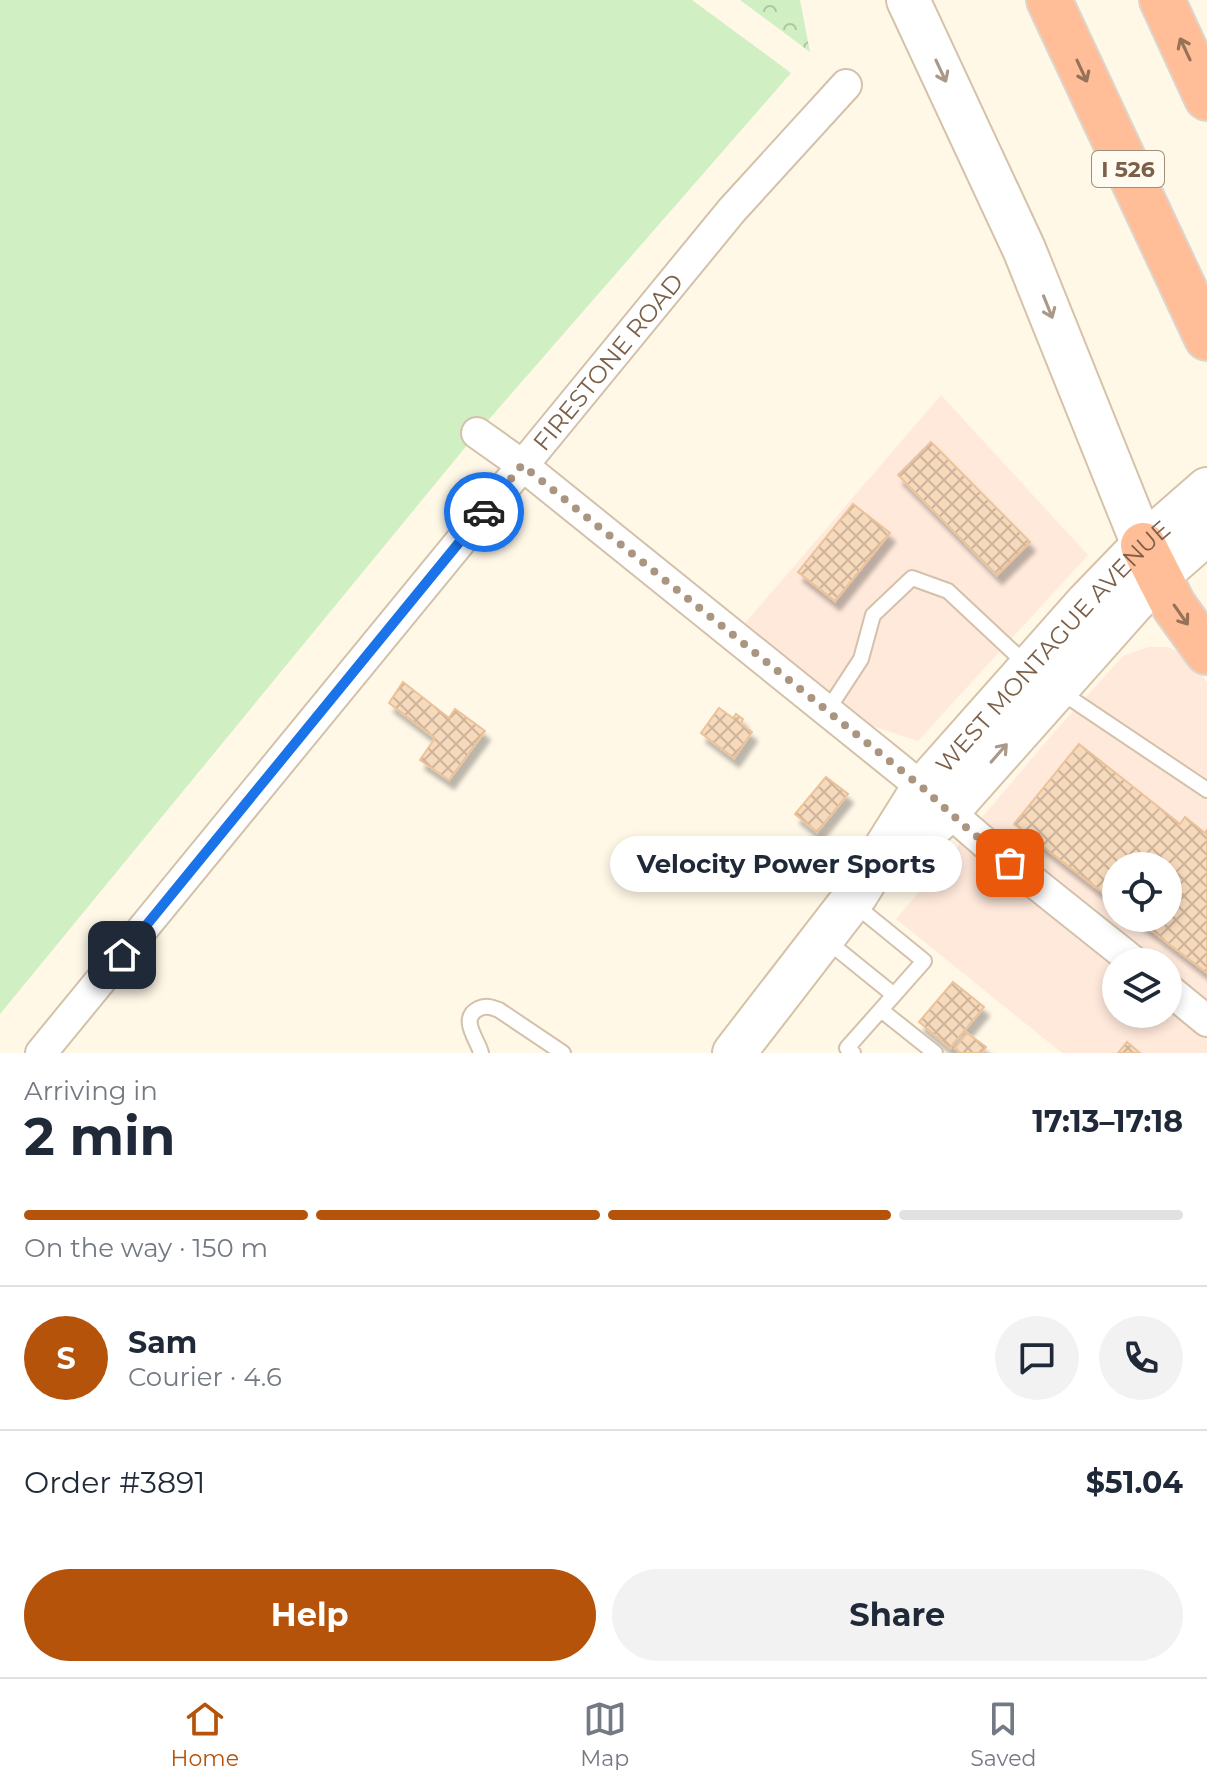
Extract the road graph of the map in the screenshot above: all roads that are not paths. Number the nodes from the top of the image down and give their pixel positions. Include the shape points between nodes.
1 (908, 0) edge
2 (1049, 0) edge
3 (1162, 0) edge
4 (846, 85) dead end
5 (1207, 98) edge
6 (1207, 338) edge
7 (477, 433) dead end
8 (522, 465) junction
9 (1207, 489) edge
10 (1207, 533) edge
11 (1151, 561) junction
12 (1207, 652) edge
13 (1043, 678) junction
14 (827, 711) junction
15 (1207, 790) edge
16 (935, 800) junction
17 (853, 898) junction
18 (823, 937) junction
19 (1117, 948) edge
20 (894, 995) junction
21 (1182, 1000) edge
22 (881, 1010) junction
23 (1207, 1021) edge
24 (41, 1053) edge
25 (481, 1053) edge
26 (563, 1053) edge
27 (734, 1053) edge
28 (853, 1053) edge
29 (935, 1053) edge

1 -> 11 main road via 1024,249
2 -> 6 highway, I 526
5 -> 3 highway
4 - 8 street, FIRESTONE ROAD via 732,210
7 - 8 street
8 - 14 street
8 - 24 street, FIRESTONE ROAD
9 - 11 main road, WEST MONTAGUE AVENUE
10 - 11 main road, WEST MONTAGUE AVENUE
11 -> 12 highway
11 - 13 main road, WEST MONTAGUE AVENUE
13 - 14 lane via 948,591 912,578 873,615 861,659
13 - 15 lane
13 - 16 main road, WEST MONTAGUE AVENUE
14 - 16 street
16 - 17 main road, WEST MONTAGUE AVENUE
16 - 19 street
17 - 18 main road, WEST MONTAGUE AVENUE
17 - 20 lane via 924,961
18 - 20 lane
18 - 27 main road, WEST MONTAGUE AVENUE
20 - 22 lane
21 - 23 street
22 - 28 lane via 847,1048
22 - 29 lane
25 - 26 lane via 469,1022 479,1008 489,1006

